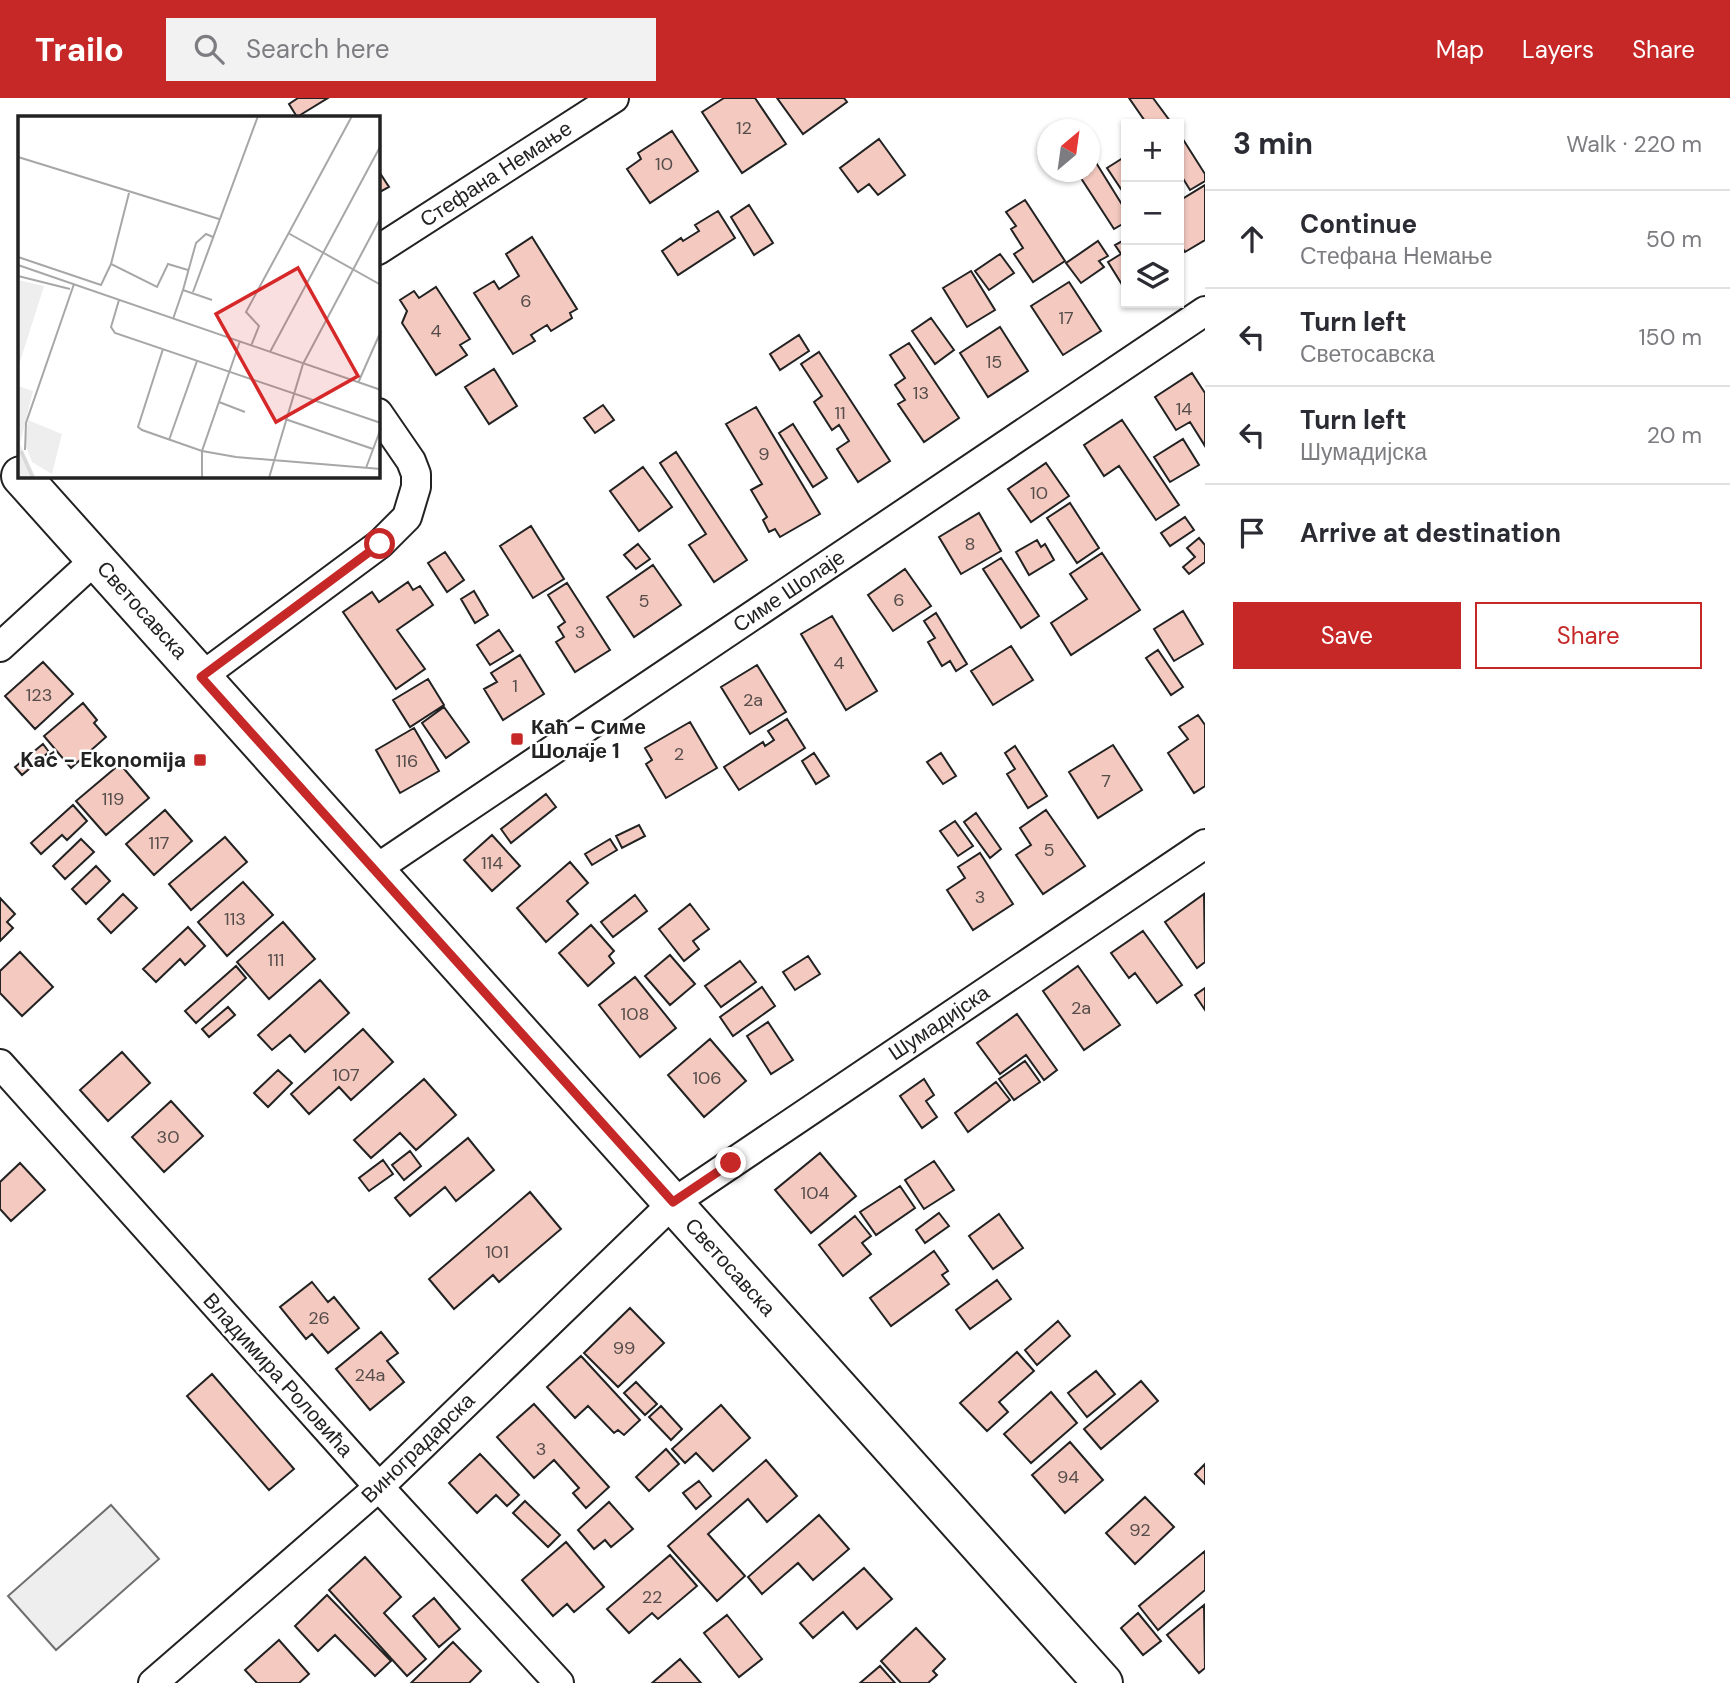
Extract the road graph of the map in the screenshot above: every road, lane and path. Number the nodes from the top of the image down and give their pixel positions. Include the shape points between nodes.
1 (614, 98) edge
2 (380, 249) edge
3 (1205, 312) edge
4 (380, 416) edge
5 (0, 452) edge
6 (18, 473) edge
7 (23, 478) edge
8 (96, 559) junction
9 (0, 647) edge
10 (201, 677) junction
11 (1205, 844) edge
12 (373, 871) junction
13 (0, 1064) edge
14 (673, 1202) junction
15 (379, 1487) junction
16 (153, 1683) edge
17 (559, 1683) edge
18 (1103, 1683) edge

1 - 2 street, Стефана Немање
3 - 12 street, Симе Шолаје
4 - 10 street via 416,474 407,517 380,544
5 - 6 main road, Светосавска
7 - 8 main road, Светосавска
8 - 9 street
8 - 10 main road, Светосавска
10 - 12 main road, Светосавска
11 - 14 street, Шумадијска
12 - 14 main road, Светосавска
13 - 15 street, Владимира Роловића
14 - 15 street, Виноградарска
14 - 18 main road, Светосавска
15 - 16 street, Виноградарска
15 - 17 street, Владимира Роловића

